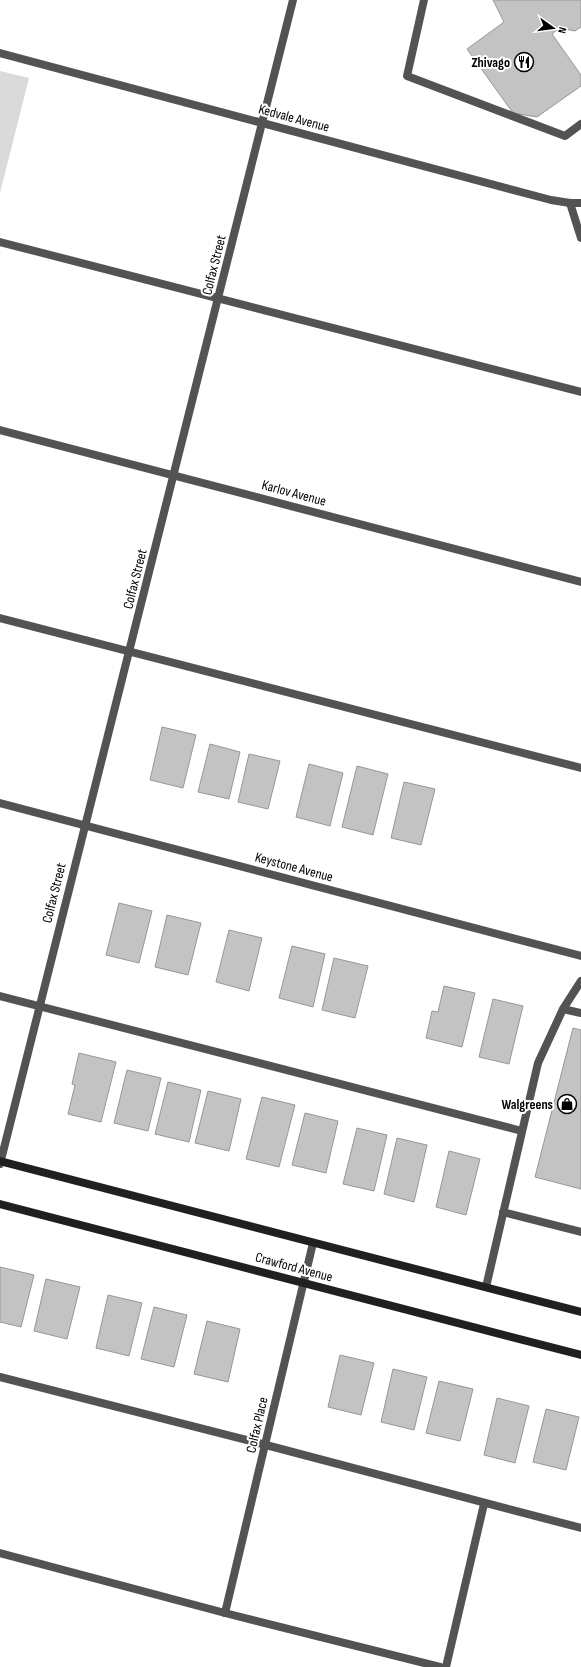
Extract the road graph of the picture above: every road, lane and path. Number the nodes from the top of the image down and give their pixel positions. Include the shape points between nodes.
1 (293, 0) edge
2 (424, 0) edge
3 (0, 54) edge
4 (262, 123) junction
5 (581, 124) edge
6 (570, 203) junction
7 (581, 203) edge
8 (581, 238) edge
9 (0, 242) edge
10 (219, 299) junction
11 (581, 392) edge
12 (0, 430) edge
13 (175, 476) junction
14 (581, 582) edge
15 (0, 618) edge
16 (129, 652) junction
17 (581, 768) edge
18 (0, 803) edge
19 (85, 825) junction
20 (581, 956) edge
21 (581, 981) edge
22 (0, 996) edge
23 (40, 1006) junction
24 (563, 1009) junction
25 (581, 1012) edge
26 (522, 1131) junction
27 (0, 1162) edge
28 (0, 1204) edge
29 (503, 1212) junction
30 (581, 1232) edge
31 (313, 1243) junction
32 (304, 1283) junction
33 (486, 1287) junction
34 (581, 1312) edge
35 (581, 1355) edge
36 (0, 1377) edge
37 (266, 1445) junction
38 (484, 1504) junction
39 (581, 1528) edge
40 (0, 1553) edge
41 (225, 1613) junction
42 (440, 1667) edge
43 (446, 1667) edge

1 - 4 street, Colfax Street
2 - 5 street via 407,76 565,136
3 - 4 street, Kedvale Avenue
4 - 6 street, Kedvale Avenue via 550,200
4 - 10 street, Colfax Street
6 - 7 street, Kedvale Avenue
6 - 8 street
9 - 10 street
10 - 11 street
10 - 13 street, Colfax Street
12 - 13 street, Karlov Avenue
13 - 14 street, Karlov Avenue
13 - 16 street, Colfax Street
15 - 16 street
16 - 17 street
16 - 19 street, Colfax Street
18 - 19 street, Keystone Avenue
19 - 20 street, Keystone Avenue
19 - 23 street, Colfax Street
21 - 24 street
22 - 23 street
23 - 26 street
23 - 27 street, Colfax Street
24 - 25 street
24 - 26 street via 538,1063
26 - 29 street
27 - 31 main road, Crawford Avenue
28 - 32 main road, Crawford Avenue
29 - 30 street
29 - 33 street
31 - 32 street, Colfax Place
31 - 33 main road, Crawford Avenue
32 - 35 main road, Crawford Avenue
32 - 37 street, Colfax Place
33 - 34 main road, Crawford Avenue
36 - 37 street
37 - 38 street
37 - 41 street, Colfax Place
38 - 39 street
38 - 43 street
40 - 41 street
41 - 42 street

